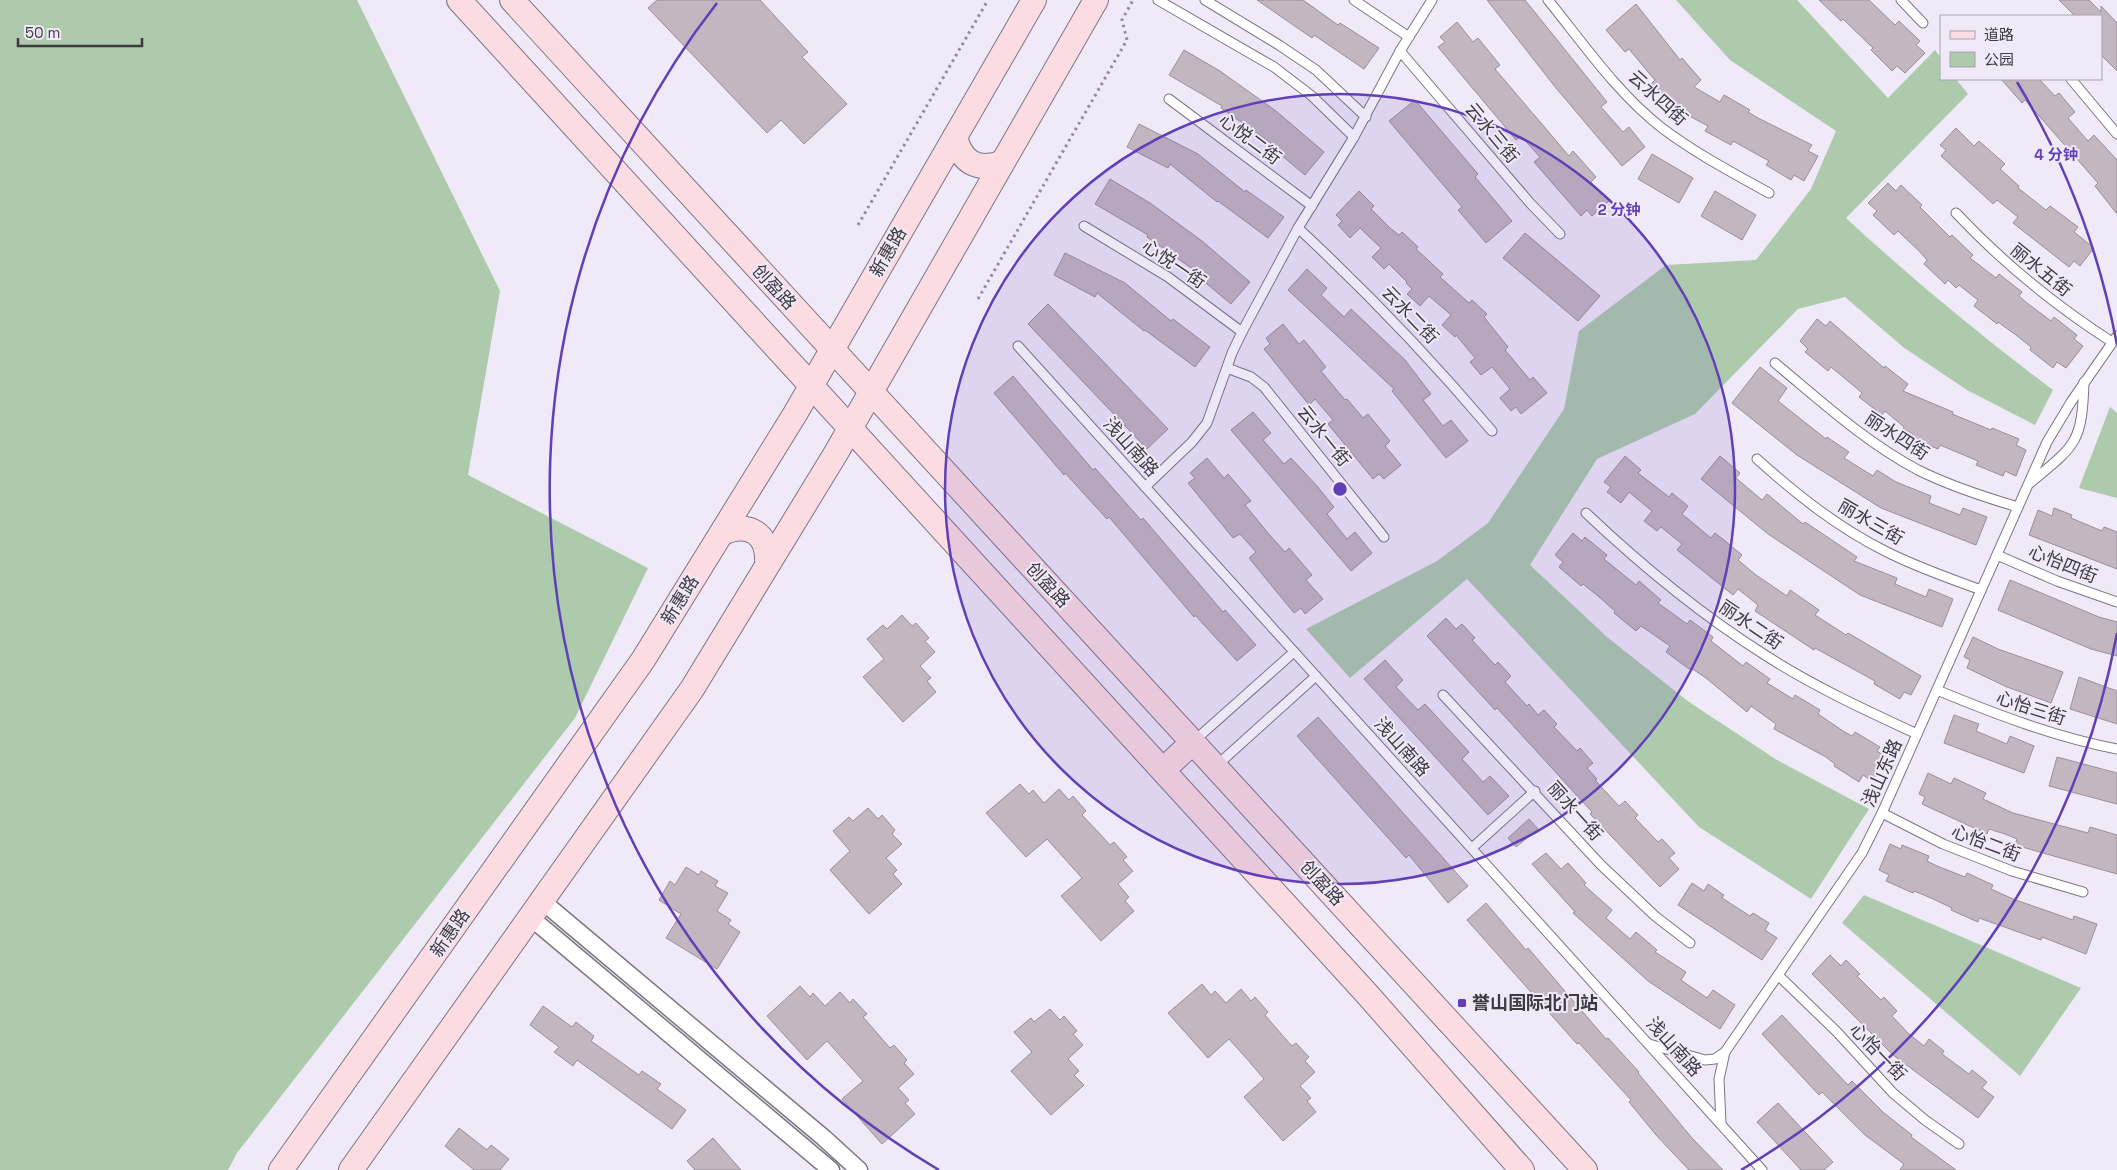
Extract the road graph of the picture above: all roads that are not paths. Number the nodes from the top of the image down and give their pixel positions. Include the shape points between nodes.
1 (459, 0) edge
2 (512, 0) edge
3 (1034, 0) edge
4 (1096, 0) edge
5 (1158, 0) edge
6 (1205, 0) edge
7 (1354, 0) edge
8 (1432, 0) edge
9 (1548, 0) edge
10 (1901, 0) edge
11 (1923, 23) dead end
12 (1409, 37) junction
13 (1400, 51) junction
14 (2072, 80) edge
15 (1169, 99) dead end
16 (1366, 117) junction
17 (2117, 134) edge
18 (955, 137) junction
19 (1354, 137) junction
20 (1002, 163) junction
21 (1769, 194) dead end
22 (1312, 206) junction
23 (1956, 213) dead end
24 (1084, 226) dead end
25 (1298, 228) junction
26 (1560, 234) dead end
27 (1242, 332) junction
28 (2115, 339) edge
29 (1018, 346) dead end
30 (832, 350) junction
31 (1775, 363) dead end
32 (1227, 368) junction
33 (2084, 382) junction
34 (812, 386) junction
35 (871, 392) junction
36 (850, 428) junction
37 (1492, 431) dead end
38 (1756, 460) dead end
39 (2028, 485) junction
40 (1145, 487) junction
41 (2018, 507) junction
42 (1586, 513) dead end
43 (722, 533) junction
44 (1384, 537) dead end
45 (1997, 555) junction
46 (767, 565) junction
47 (1981, 590) junction
48 (2117, 602) edge
49 (1294, 652) junction
50 (1316, 676) junction
51 (1937, 690) junction
52 (1443, 695) dead end
53 (1917, 734) junction
54 (1192, 742) junction
55 (2117, 750) edge
56 (1215, 767) junction
57 (1162, 770) junction
58 (1535, 791) junction
59 (1882, 813) junction
60 (1472, 848) junction
61 (2083, 892) dead end
62 (536, 909) junction
63 (1690, 942) dead end
64 (1778, 975) junction
65 (1649, 1044) junction
66 (1725, 1052) junction
67 (1721, 1123) junction
68 (1960, 1144) dead end
69 (281, 1170) edge
70 (351, 1170) edge
71 (831, 1170) edge
72 (858, 1170) edge
73 (1522, 1170) edge
74 (1585, 1170) edge
75 (1762, 1170) edge

1 - 34 street
2 - 30 street, 创盈路
3 - 18 street, 新惠路
4 - 20 street
5 - 19 lane via 1274,67 1312,96
6 - 16 lane via 1316,70
7 - 12 lane
8 - 12 lane
9 - 21 lane, 云水四街 via 1627,95 1661,127
10 - 11 lane
12 - 13 lane
13 - 16 lane
13 - 26 lane, 云水三街
14 - 17 lane
15 - 22 lane, 心悦二街
16 - 19 lane
18 - 20 street via 958,150 966,160 977,166 990,167
18 - 30 street, 新惠路
19 - 22 lane
20 - 35 street
22 - 25 lane
23 - 28 lane, 丽水五街 via 2020,276 2078,320
24 - 27 lane, 心悦一街 via 1168,277
25 - 27 lane
25 - 37 lane, 云水二街 via 1399,325
27 - 32 lane
28 - 33 lane, 浅山东路
29 - 40 lane, 浅山南路
30 - 34 street, 新惠路
30 - 35 street, 创盈路
31 - 41 lane, 丽水四街 via 1872,442 1918,470 1967,492
32 - 40 lane via 1208,423
32 - 44 lane, 云水一街 via 1251,377 1264,387
33 - 39 lane, 浅山东路 via 2047,442
33 - 39 lane, 浅山东路 via 2082,418 2074,442
34 - 36 street
34 - 43 street, 新惠路
35 - 36 street
35 - 54 street, 创盈路
36 - 46 street
36 - 57 street
38 - 47 lane, 丽水三街 via 1839,524 1892,554
39 - 41 lane, 浅山东路
40 - 49 lane, 浅山南路
41 - 45 lane, 浅山东路
42 - 53 lane, 丽水二街 via 1672,589 1749,645 1814,684
43 - 46 street via 735,528 750,529 762,537 768,551
43 - 69 street, 新惠路 via 643,660
45 - 47 lane, 浅山东路
45 - 48 lane, 心怡四街
46 - 62 street via 692,689
47 - 51 lane, 浅山东路
49 - 50 lane, 浅山南路
49 - 54 lane
50 - 56 lane
50 - 60 lane, 浅山南路
51 - 53 lane, 浅山东路
51 - 55 lane, 心怡三街 via 2046,731
52 - 58 lane, 丽水一街
53 - 59 lane, 浅山东路
54 - 56 street, 创盈路
54 - 57 street
56 - 74 street, 创盈路
57 - 73 street
58 - 60 lane
58 - 63 lane, 丽水一街 via 1608,871 1655,916
59 - 61 lane, 心怡二街 via 1943,844 2004,868
59 - 64 lane, 浅山东路 via 1862,853
60 - 65 lane, 浅山南路
62 - 70 street
62 - 71 street
62 - 72 street via 824,1138
64 - 66 lane, 浅山东路
64 - 68 lane, 心怡一街 via 1894,1093
65 - 66 lane via 1705,1060 1715,1059
65 - 67 lane, 浅山南路
66 - 67 lane, 浅山东路 via 1720,1079
67 - 75 lane, 浅山南路

